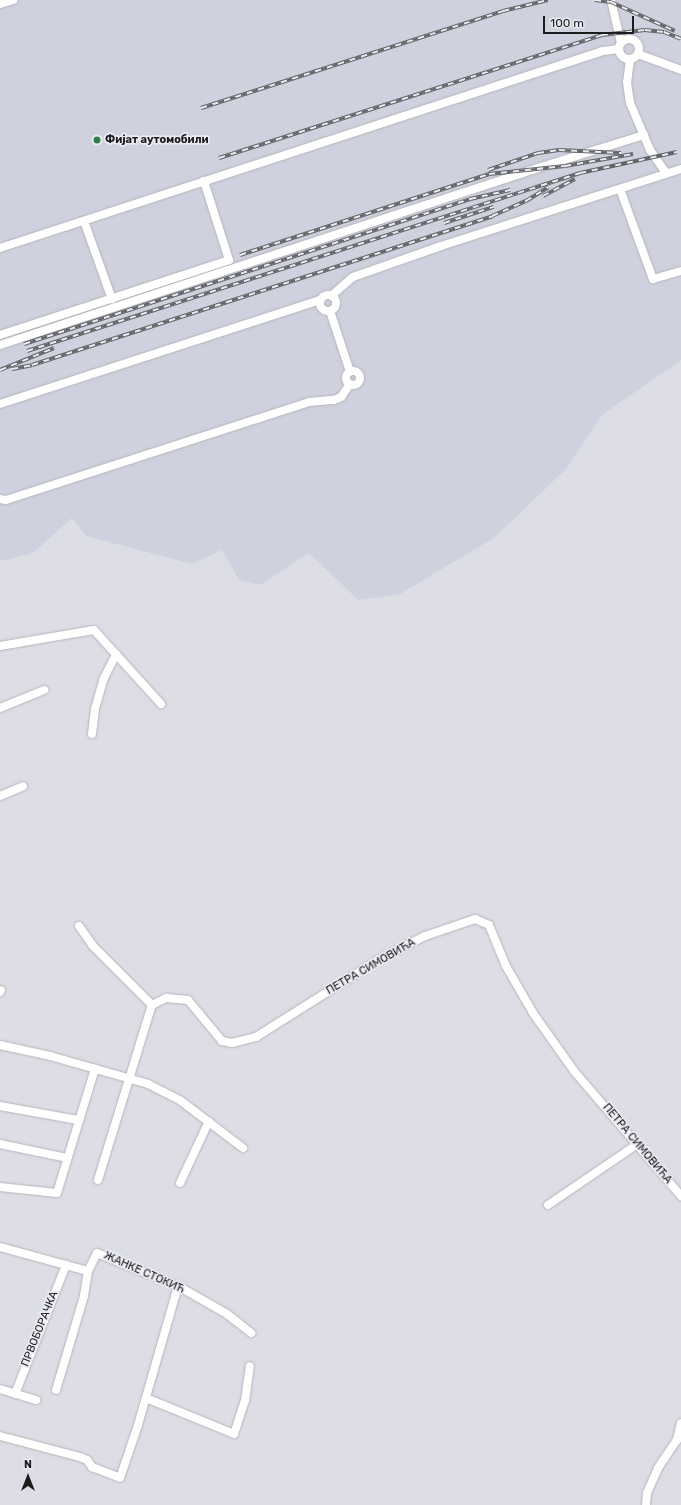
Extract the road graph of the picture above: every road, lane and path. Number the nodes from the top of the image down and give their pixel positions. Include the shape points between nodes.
1 (13, 0) edge
2 (611, 0) edge
3 (0, 4) edge
4 (620, 46) junction
5 (638, 54) junction
6 (630, 59) junction
7 (681, 70) edge
8 (644, 135) junction
9 (681, 169) edge
10 (666, 173) junction
11 (204, 181) junction
12 (620, 189) junction
13 (84, 221) junction
14 (0, 248) edge
15 (681, 271) edge
16 (331, 296) junction
17 (112, 299) junction
18 (320, 300) junction
19 (330, 311) junction
20 (0, 335) edge
21 (0, 345) edge
22 (0, 404) edge
23 (0, 499) edge
24 (0, 646) edge
25 (116, 654) junction
26 (44, 690) dead end
27 (161, 704) dead end
28 (0, 708) edge
29 (92, 734) dead end
30 (23, 786) dead end
31 (0, 796) edge
32 (80, 926) dead end
33 (152, 1005) junction
34 (0, 1045) edge
35 (95, 1069) junction
36 (129, 1079) junction
37 (0, 1106) edge
38 (78, 1120) junction
39 (210, 1121) junction
40 (0, 1144) edge
41 (636, 1145) junction
42 (243, 1148) dead end
43 (67, 1158) junction
44 (98, 1180) dead end
45 (180, 1183) dead end
46 (0, 1187) edge
47 (681, 1196) edge
48 (548, 1205) dead end
49 (0, 1247) edge
50 (66, 1265) junction
51 (88, 1271) junction
52 (178, 1286) junction
53 (251, 1333) dead end
54 (250, 1366) dead end
55 (0, 1389) edge
56 (56, 1390) dead end
57 (15, 1394) junction
58 (146, 1398) junction
59 (36, 1400) dead end
60 (681, 1423) edge
61 (0, 1436) edge
62 (646, 1505) edge

1 - 3 street
2 - 4 street
4 - 5 street via 626,39 635,40 639,45
4 - 6 street via 622,55
4 - 11 street
5 - 6 street
5 - 7 street
6 - 8 street via 627,92
8 - 10 street via 650,150
8 - 21 street
9 - 10 street
10 - 12 street
11 - 13 street
11 - 17 street via 229,260
12 - 15 street via 653,279
12 - 16 street via 353,277
13 - 14 street
13 - 17 street
16 - 18 street
16 - 19 street via 336,303
17 - 20 street
18 - 19 street via 323,310
18 - 22 street
19 - 23 street via 350,372 346,379 350,384 341,397 309,402 6,500
24 - 25 street via 94,630
25 - 27 street
25 - 29 street via 104,678 95,709
26 - 28 street
30 - 31 street
32 - 33 street via 93,946
33 - 36 street
33 - 41 street, ПЕТРА СИМОВИЋА via 166,998 188,1000 222,1041 232,1043 256,1037 378,960 425,936 475,919 489,925 506,966 533,1013 569,1064
34 - 35 street
35 - 36 street
35 - 38 street
36 - 39 street via 148,1084 181,1101
36 - 44 street
37 - 38 street
38 - 43 street
39 - 42 street
39 - 45 street
40 - 43 street
41 - 47 street, ПЕТРА СИМОВИЋА
41 - 48 street
43 - 46 street via 57,1193
49 - 50 street
50 - 51 street
50 - 57 street, ПРВОБОРАЧКА
51 - 52 street, ЖАНКЕ СТОКИЋ via 98,1253
51 - 56 street, ЖАНКЕ СТОКИЋ via 84,1296
52 - 53 street, ЖАНКЕ СТОКИЋ via 227,1314
52 - 58 street
54 - 58 street via 244,1401 234,1434
55 - 57 street
57 - 59 street
58 - 61 street via 120,1478 92,1467 87,1460 80,1457
60 - 62 street via 676,1440 658,1468

